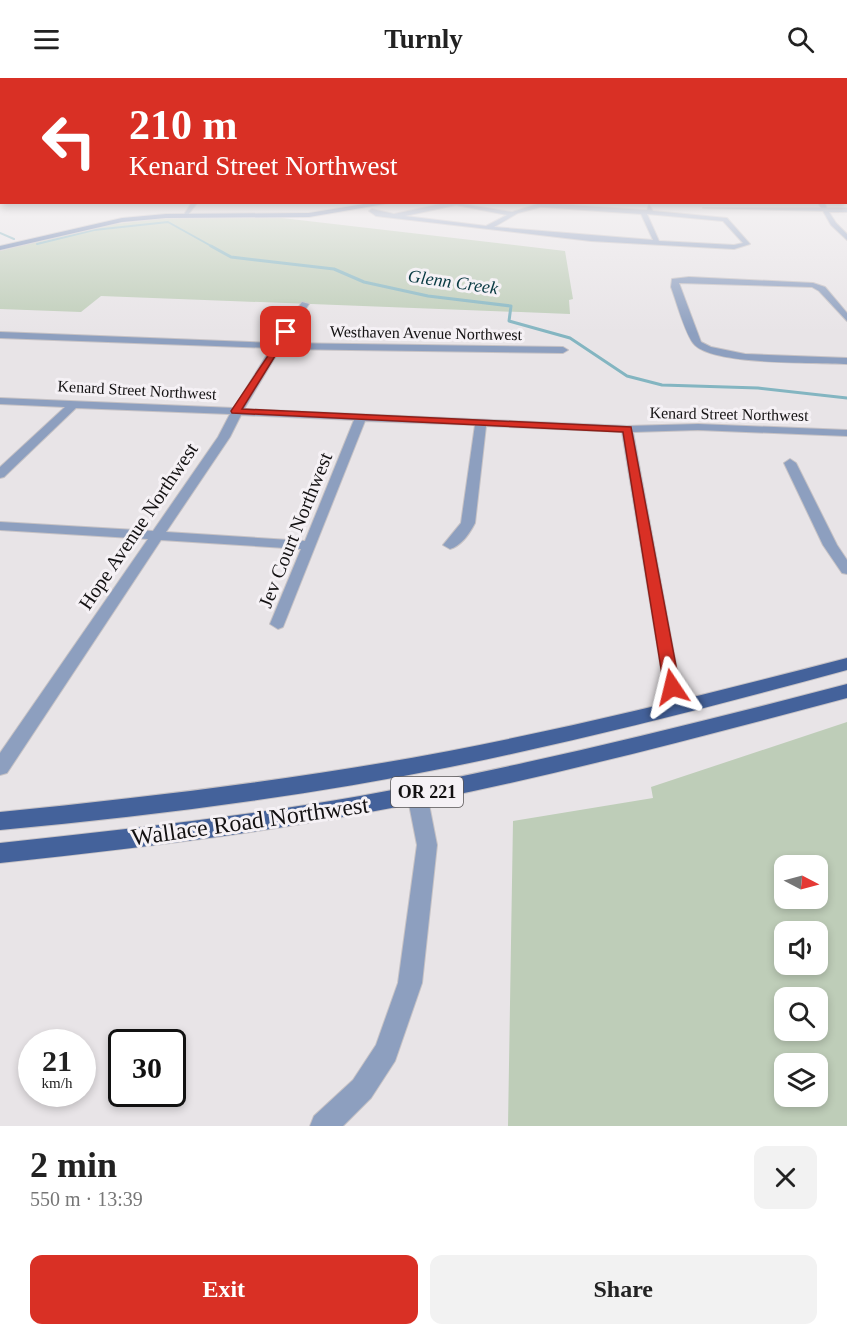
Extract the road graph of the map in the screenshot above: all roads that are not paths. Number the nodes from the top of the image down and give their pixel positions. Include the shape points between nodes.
1 (53, 235) edge
2 (552, 235) edge
3 (655, 235) edge
4 (739, 235) edge
5 (657, 243) junction
6 (0, 248) edge
7 (305, 304) dead end
8 (847, 318) edge
9 (0, 335) edge
10 (277, 346) junction
11 (563, 350) dead end
12 (847, 361) edge
13 (0, 401) edge
14 (74, 404) junction
15 (236, 411) junction
16 (361, 417) junction
17 (481, 423) junction
18 (627, 429) junction
19 (847, 433) edge
20 (790, 463) dead end
21 (0, 474) edge
22 (0, 526) edge
23 (157, 536) junction
24 (310, 545) junction
25 (450, 545) dead end
26 (830, 545) junction
27 (847, 546) edge
28 (847, 570) edge
29 (278, 624) dead end
30 (847, 664) edge
31 (847, 691) edge
32 (687, 706) junction
33 (0, 768) edge
34 (417, 794) junction
35 (0, 821) edge
36 (0, 854) edge
37 (324, 1126) edge

1 - 6 main road
2 - 5 street
3 - 5 street
4 - 5 street via 747,244 734,247
7 - 10 street, Hope Avenue Northwest
8 - 12 street via 822,289 813,285 675,281 702,349 722,355
9 - 10 street, Westhaven Avenue Northwest
10 - 11 street, Westhaven Avenue Northwest
10 - 15 street, Hope Avenue Northwest
13 - 14 street, Kenard Street Northwest
14 - 15 street, Kenard Street Northwest
14 - 21 street
15 - 16 street, Kenard Street Northwest
15 - 23 street, Hope Avenue Northwest via 224,437
16 - 17 street, Kenard Street Northwest
16 - 24 street, Jev Court Northwest
17 - 18 street, Kenard Street Northwest
17 - 25 street via 468,523
18 - 19 street, Kenard Street Northwest via 698,427
18 - 32 street via 672,687
20 - 26 street
22 - 23 street
23 - 24 street
23 - 33 street, Hope Avenue Northwest
24 - 29 street, Jev Court Northwest
26 - 27 street
26 - 28 street
30 - 32 main road, Wallace Road Northwest / OR 221
31 - 34 main road, Wallace Road Northwest / OR 221 via 575,761
32 - 35 main road, Wallace Road Northwest / OR 221 via 448,759 351,776 128,809
34 - 36 main road, Wallace Road Northwest / OR 221 via 269,820
34 - 37 street via 427,845 410,983 386,1052 362,1089

